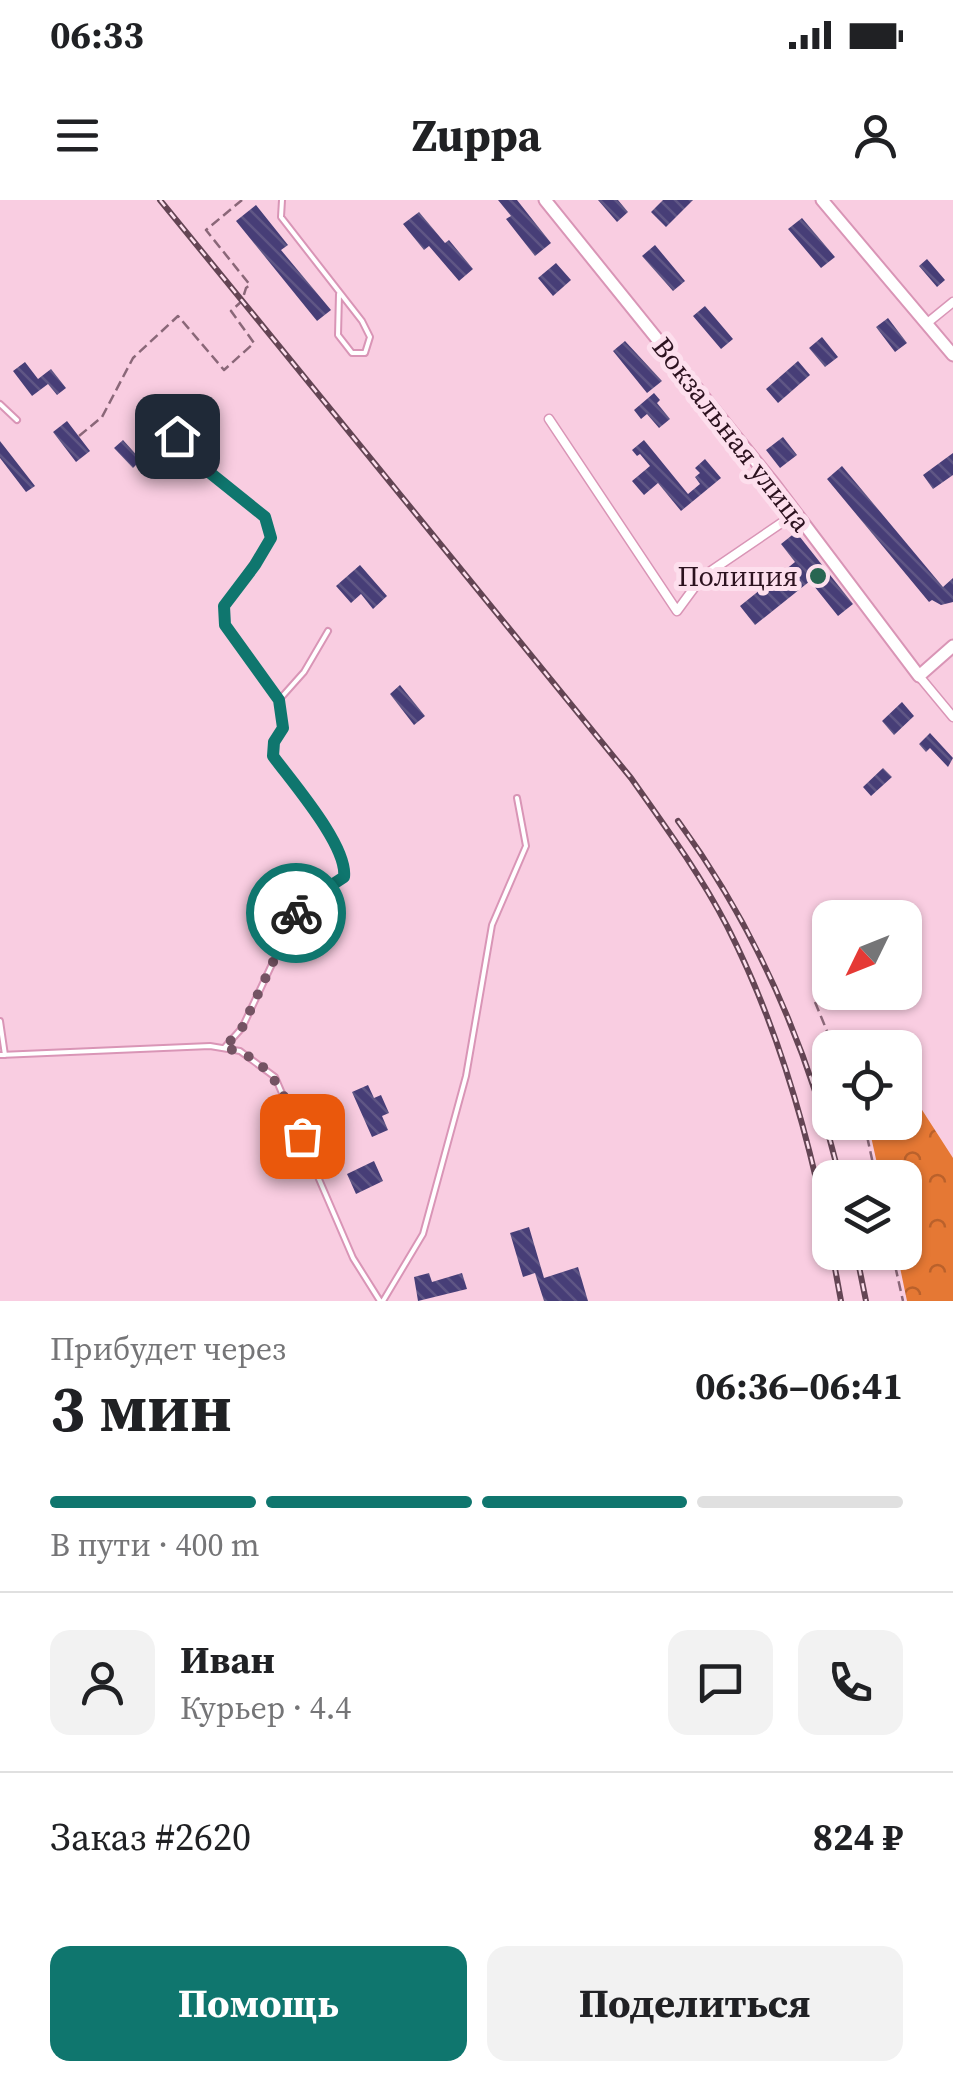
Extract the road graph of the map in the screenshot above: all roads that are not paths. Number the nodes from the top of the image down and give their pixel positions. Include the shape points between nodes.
1 (282, 200) edge
2 (546, 200) edge
3 (822, 200) edge
4 (340, 294) junction
5 (953, 302) edge
6 (926, 324) junction
7 (953, 355) edge
8 (0, 404) edge
9 (549, 419) dead end
10 (17, 420) dead end
11 (177, 436) dead end
12 (796, 514) junction
13 (328, 631) dead end
14 (953, 646) edge
15 (919, 676) junction
16 (279, 700) junction
17 (953, 717) edge
18 (517, 798) dead end
19 (0, 1022) edge
20 (224, 1048) junction
21 (2, 1055) edge
22 (381, 1301) edge

1 - 4 lane via 281,217
2 - 12 street, Вокзальная улица
3 - 6 street
4 - 4 lane via 370,338 365,353 352,353 338,335
5 - 6 street
6 - 7 street
8 - 10 lane
9 - 12 street via 677,612 702,577
11 - 16 lane via 265,517 271,538 224,606 225,625
12 - 15 street, Вокзальная улица
13 - 16 lane
14 - 15 street
15 - 17 street, Вокзальная улица
16 - 20 lane via 283,728 273,756 332,839 344,877 297,911 242,1028
18 - 22 lane via 526,846 492,926 466,1076 423,1234
19 - 21 lane
20 - 21 lane
20 - 22 lane via 240,1051 275,1077 353,1258

